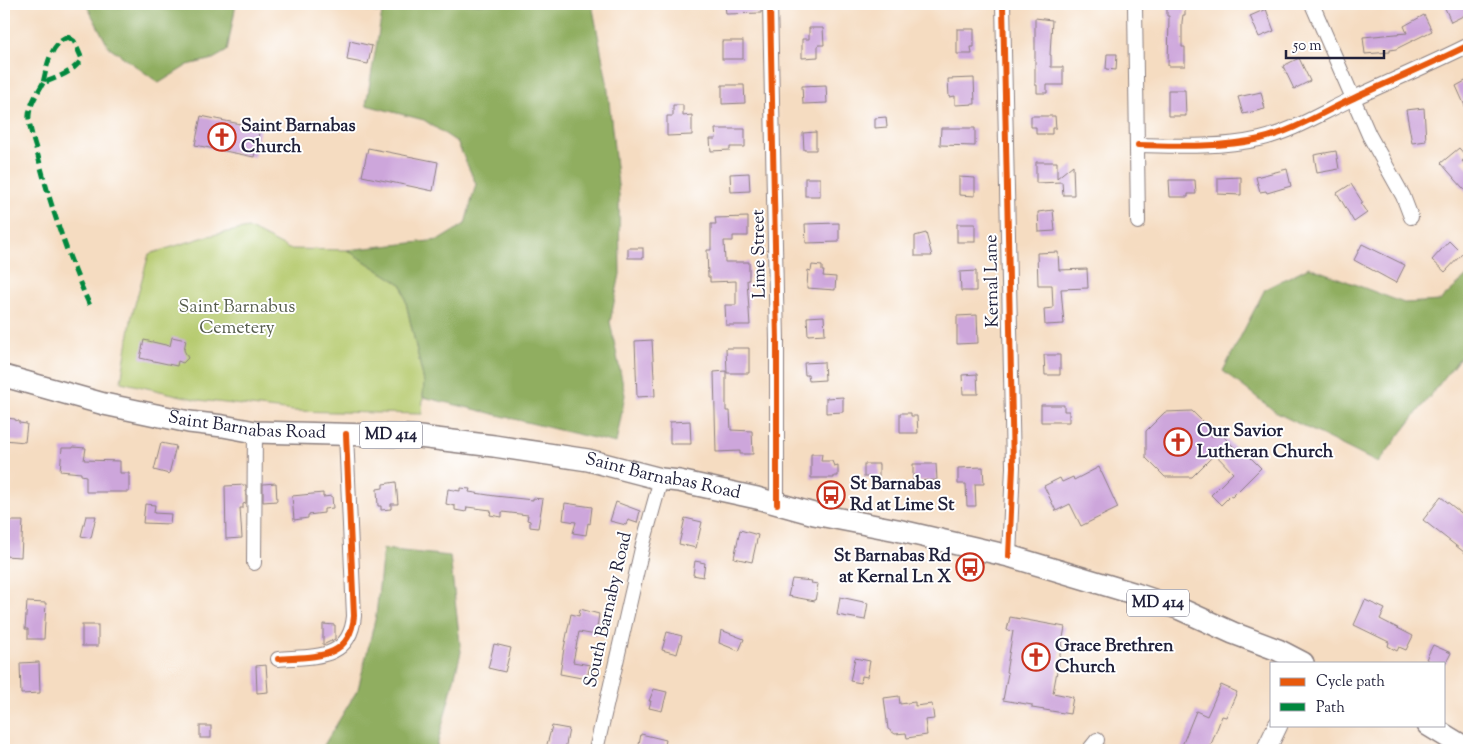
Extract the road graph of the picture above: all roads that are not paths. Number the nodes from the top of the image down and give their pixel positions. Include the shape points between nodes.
1 (770, 4) edge
2 (1003, 4) edge
3 (1134, 4) edge
4 (1312, 4) edge
5 (1469, 45) edge
6 (1354, 98) junction
7 (1138, 145) junction
8 (1411, 217) dead end
9 (1138, 222) dead end
10 (4, 376) edge
11 (255, 432) junction
12 (346, 434) junction
13 (661, 478) junction
14 (777, 504) junction
15 (1009, 556) junction
16 (254, 563) dead end
17 (278, 659) dead end
18 (1301, 662) edge
19 (1278, 726) edge
20 (1430, 726) edge
21 (596, 750) edge
22 (1266, 750) edge
23 (1469, 750) edge

1 - 14 street, Lime Street
2 - 15 street, Kernal Lane via 1013,467
3 - 7 street
4 - 6 street
5 - 6 street
6 - 7 street via 1302,124 1260,139 1212,145
6 - 8 street
7 - 9 street
10 - 11 main road, Saint Barnabas Road / MD 414 via 104,404
11 - 12 main road, Saint Barnabas Road / MD 414
11 - 16 street
12 - 13 main road, Saint Barnabas Road / MD 414 via 411,436 494,446 588,460
12 - 17 street via 354,616 351,634 344,644 329,653
13 - 14 main road, Saint Barnabas Road / MD 414
13 - 21 street, South Barnaby Road
14 - 15 main road, Saint Barnabas Road / MD 414
15 - 18 main road, Saint Barnabas Road / MD 414 via 1180,609
19 - 22 street
20 - 23 main road

